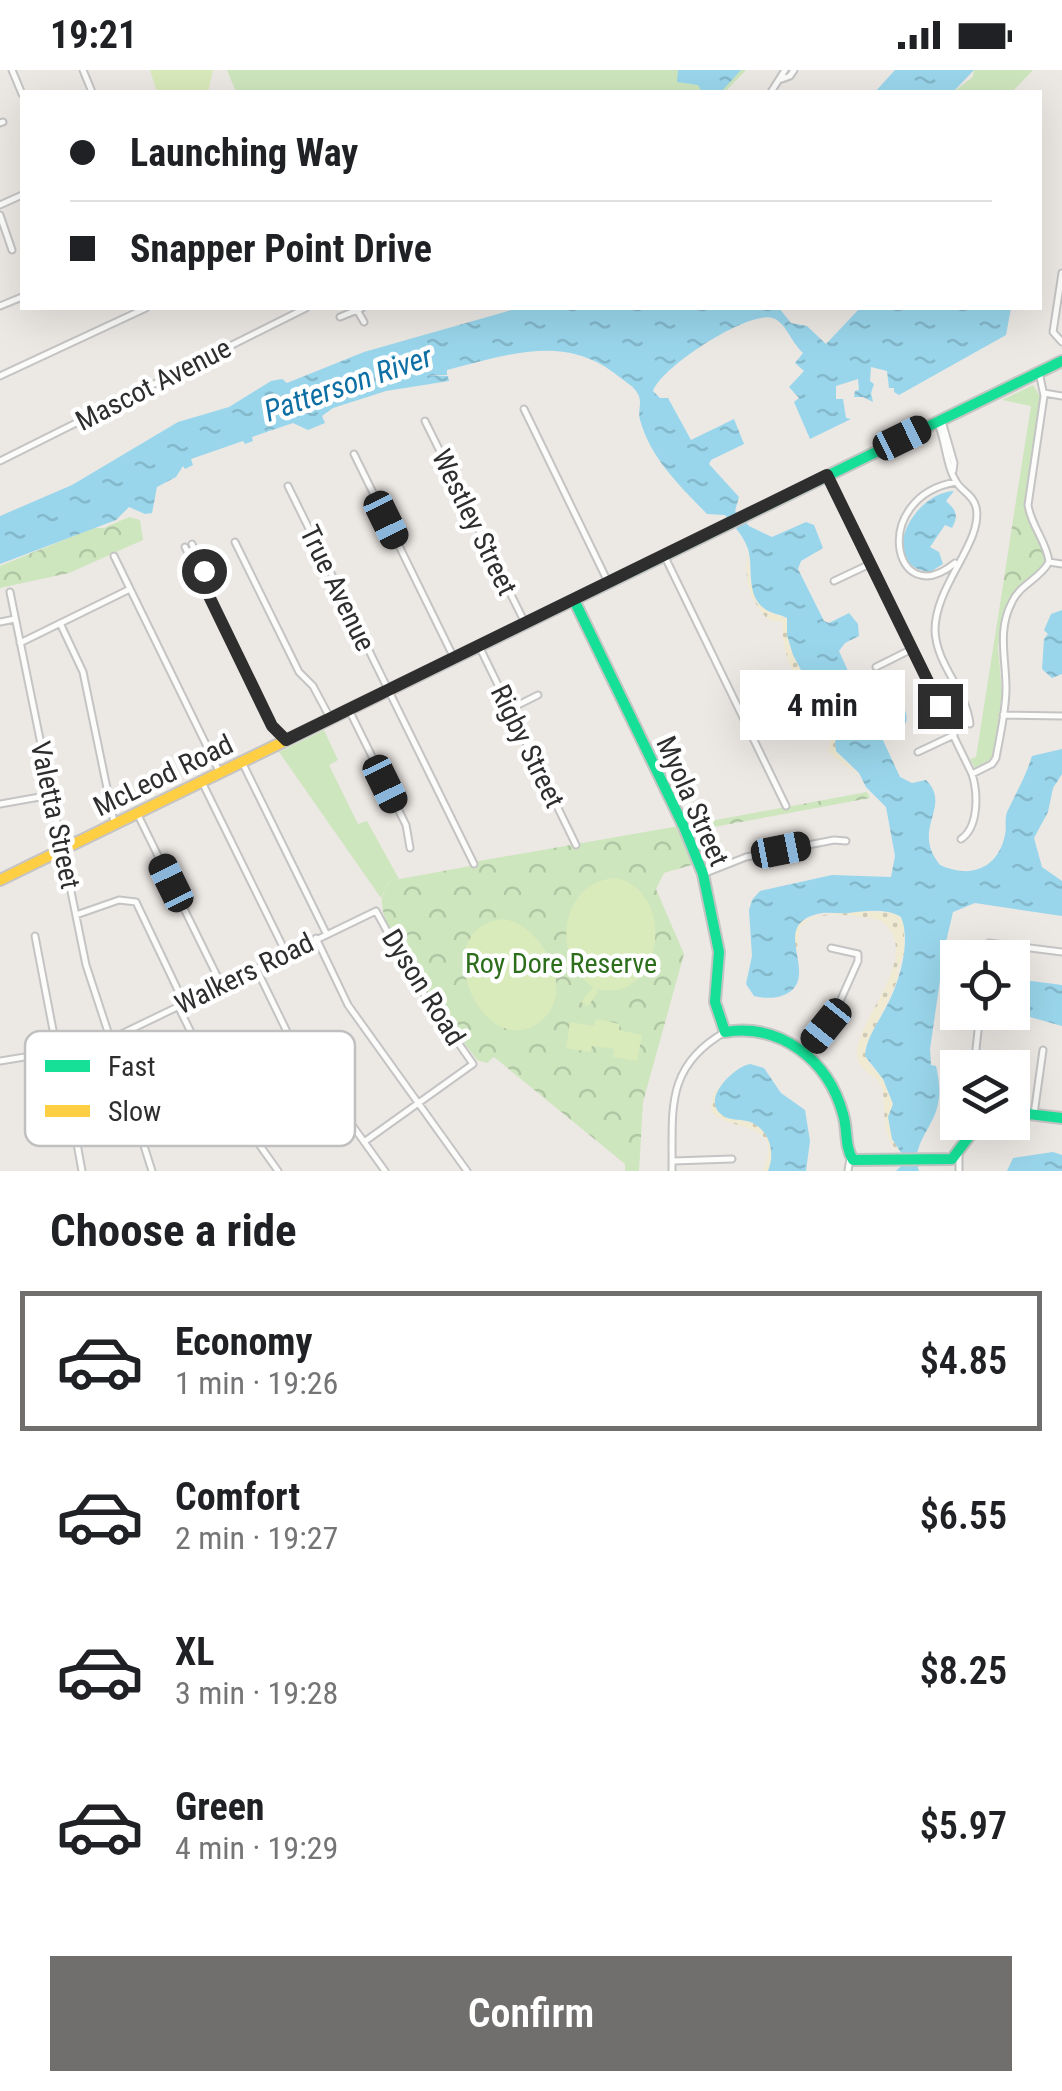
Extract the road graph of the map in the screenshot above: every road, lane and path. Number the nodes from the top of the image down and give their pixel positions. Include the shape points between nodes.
1 (785, 70) edge
2 (794, 70) edge
3 (782, 79) junction
4 (773, 90) edge
5 (0, 215) edge
6 (12, 250) dead end
7 (1062, 273) edge
8 (142, 310) edge
9 (302, 310) edge
10 (354, 310) edge
11 (359, 310) edge
12 (340, 317) dead end
13 (364, 322) dead end
14 (1062, 342) edge
15 (1062, 361) edge
16 (1035, 374) junction
17 (0, 376) edge
18 (1043, 392) junction
19 (1062, 396) edge
20 (524, 409) dead end
21 (939, 420) junction
22 (425, 421) dead end
23 (354, 454) dead end
24 (0, 461) edge
25 (827, 475) junction
26 (956, 482) junction
27 (288, 486) dead end
28 (235, 542) dead end
29 (188, 546) dead end
30 (114, 556) dead end
31 (664, 556) junction
32 (962, 556) junction
33 (1049, 562) junction
34 (870, 564) junction
35 (1062, 564) edge
36 (942, 573) junction
37 (949, 578) junction
38 (834, 581) dead end
39 (609, 583) junction
40 (130, 589) junction
41 (10, 592) dead end
42 (574, 600) junction
43 (15, 619) junction
44 (0, 622) edge
45 (60, 623) junction
46 (525, 624) junction
47 (20, 643) junction
48 (479, 646) junction
49 (912, 649) junction
50 (454, 658) junction
51 (876, 667) dead end
52 (388, 690) junction
53 (538, 695) dead end
54 (510, 709) junction
55 (349, 710) junction
56 (1003, 714) junction
57 (1062, 716) edge
58 (330, 719) junction
59 (970, 724) dead end
60 (272, 726) junction
61 (954, 734) junction
62 (285, 741) junction
63 (918, 752) dead end
64 (242, 762) junction
65 (220, 773) junction
66 (972, 774) junction
67 (202, 782) junction
68 (51, 794) junction
69 (0, 804) edge
70 (786, 806) dead end
71 (137, 813) junction
72 (115, 824) junction
73 (960, 839) dead end
74 (846, 841) dead end
75 (576, 845) dead end
76 (410, 848) dead end
77 (63, 850) junction
78 (474, 864) dead end
79 (704, 874) junction
80 (0, 880) edge
81 (376, 911) joint
82 (76, 915) junction
83 (326, 933) junction
84 (36, 936) dead end
85 (316, 938) junction
86 (831, 948) dead end
87 (1030, 948) edge
88 (1062, 952) edge
89 (286, 953) junction
90 (256, 968) junction
91 (221, 984) junction
92 (181, 1004) junction
93 (54, 1031) edge
94 (107, 1031) edge
95 (126, 1031) edge
96 (193, 1031) edge
97 (286, 1031) edge
98 (725, 1032) junction
99 (1043, 1050) dead end
100 (804, 1054) junction
101 (25, 1057) edge
102 (0, 1062) edge
103 (419, 1103) junction
104 (1030, 1114) edge
105 (1034, 1114) junction
106 (1062, 1118) edge
107 (355, 1130) edge
108 (966, 1140) edge
109 (364, 1142) junction
110 (77, 1146) edge
111 (144, 1146) edge
112 (260, 1146) edge
113 (960, 1154) junction
114 (850, 1158) junction
115 (732, 1159) dead end
116 (672, 1161) junction
117 (82, 1171) edge
118 (152, 1171) edge
119 (278, 1171) edge
120 (385, 1171) edge
121 (467, 1171) edge
122 (672, 1171) edge
123 (848, 1171) edge
124 (959, 1171) edge

1 - 3 street
2 - 3 street
3 - 4 street
5 - 6 street
7 - 14 street via 1053,332
8 - 17 street
9 - 24 street, Mascot Avenue
10 - 12 street
11 - 13 street
15 - 16 main road, McLeod Road
16 - 18 street
16 - 21 main road, McLeod Road
18 - 19 street
18 - 33 street via 1028,505
20 - 39 street
21 - 25 main road, McLeod Road
21 - 26 street
22 - 46 street, Westley Street
23 - 50 street
25 - 31 main road, McLeod Road
25 - 34 street
26 - 32 street via 977,513
26 - 36 street via 922,495 901,532 906,566 920,574
27 - 52 street, True Avenue
28 - 58 street via 298,672
29 - 60 street
30 - 40 street
31 - 39 main road, McLeod Road
31 - 70 street
32 - 36 street
32 - 37 street
33 - 35 street
33 - 56 street via 1009,608 1001,652
34 - 38 street
34 - 49 street
36 - 37 street
37 - 59 street via 938,605 936,638
39 - 42 main road, McLeod Road
40 - 45 street
40 - 65 street
41 - 43 street, Valetta Street
42 - 46 main road, McLeod Road
42 - 79 main road, Myola Street
43 - 44 street
43 - 47 street, Valetta Street
45 - 47 street
45 - 72 street via 83,672
46 - 48 main road, McLeod Road
47 - 68 street, Valetta Street
48 - 50 main road, McLeod Road
48 - 54 street, Rigby Street
49 - 51 street
49 - 61 street
50 - 52 main road, McLeod Road
52 - 55 main road, McLeod Road
52 - 78 street, True Avenue
53 - 54 street
54 - 75 street, Rigby Street
55 - 58 main road, McLeod Road
55 - 76 street via 406,826
56 - 57 street
56 - 66 street via 996,760
58 - 62 main road, McLeod Road
60 - 62 street
60 - 62 street
61 - 63 street
61 - 66 street
62 - 64 main road, McLeod Road
64 - 65 main road, McLeod Road
64 - 83 street
65 - 67 main road, McLeod Road
66 - 73 street via 972,824
67 - 71 main road, McLeod Road
67 - 89 street
68 - 69 street
68 - 77 street, Valetta Street
71 - 72 main road, McLeod Road
71 - 91 street
72 - 77 main road, McLeod Road
74 - 79 street via 746,857
77 - 80 main road, McLeod Road
77 - 82 street, Valetta Street
79 - 98 main road, Myola Street via 719,952 715,1002
81 - 83 street, Walkers Road
81 - 103 street, Dyson Road via 472,1064
82 - 92 street via 118,900 136,902
82 - 94 street, Valetta Street
83 - 85 street, Walkers Road
84 - 93 street
85 - 89 street, Walkers Road
85 - 103 street via 348,1005
86 - 100 street via 853,951 858,961 838,1008
87 - 88 street
89 - 90 street, Walkers Road
90 - 91 street, Walkers Road
90 - 97 street
91 - 92 street, Walkers Road
92 - 95 street, Walkers Road
92 - 96 street
98 - 100 main road via 764,1029
98 - 116 street via 697,1052 678,1080
99 - 105 street
100 - 114 main road via 836,1095
101 - 102 street, Walkers Road
103 - 109 street
103 - 121 street
104 - 105 main road
105 - 106 main road
107 - 109 street
108 - 113 main road
109 - 120 street
110 - 117 street
111 - 118 street, Valetta Street
112 - 119 street
113 - 114 main road
113 - 124 street
114 - 123 street
115 - 116 street
116 - 122 street

